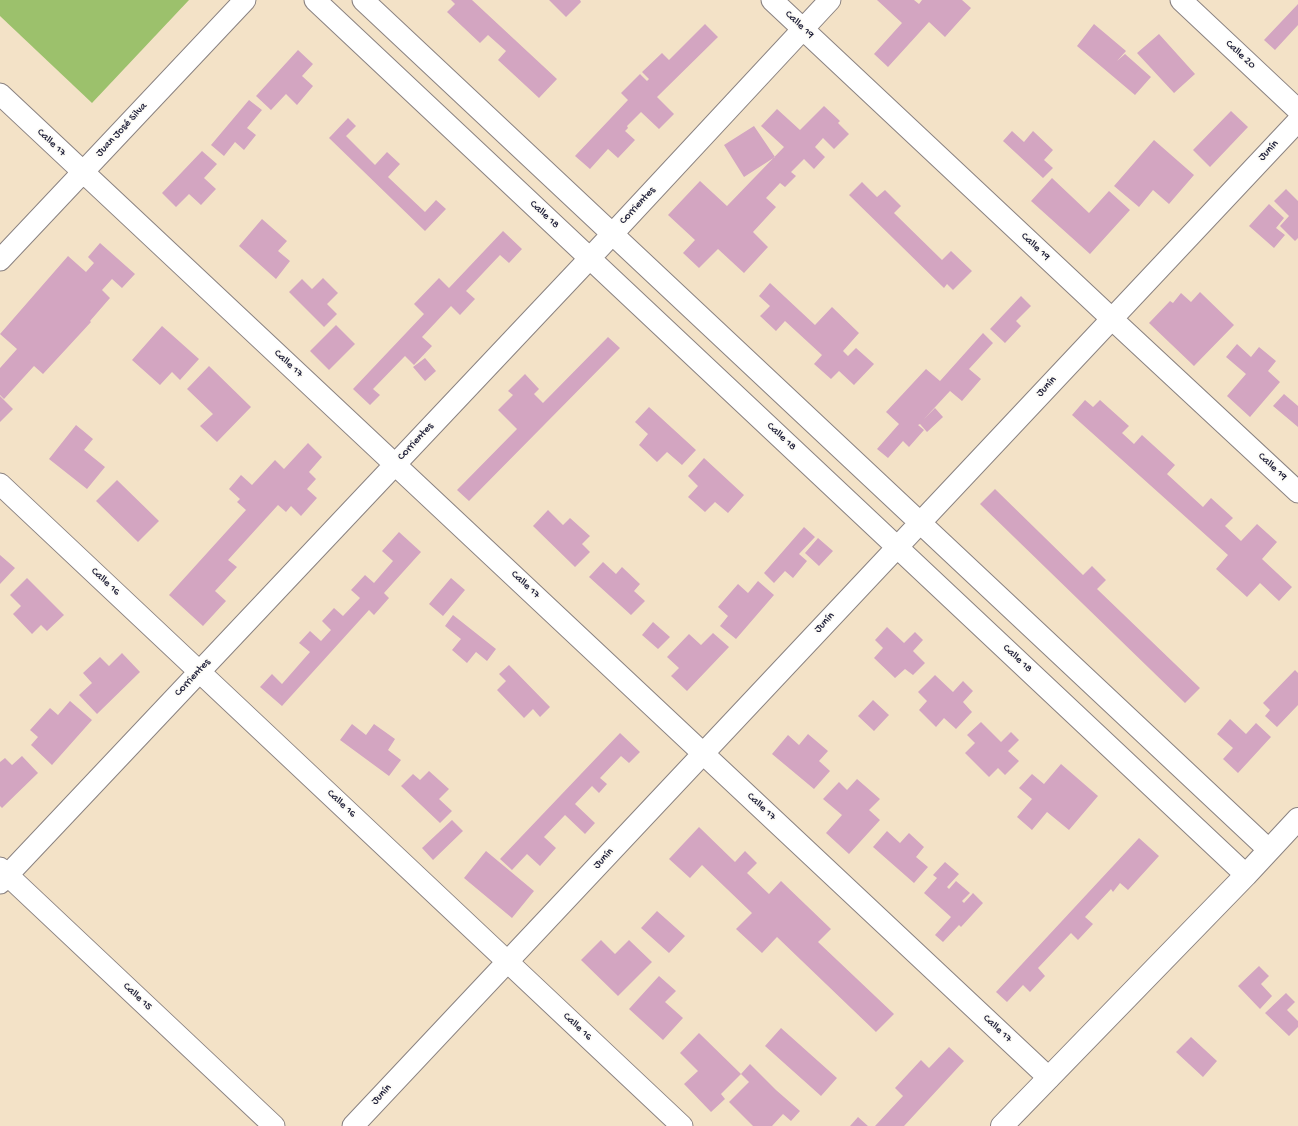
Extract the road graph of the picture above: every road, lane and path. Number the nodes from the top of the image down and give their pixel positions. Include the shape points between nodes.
1 (245, 0) edge
2 (315, 0) edge
3 (363, 0) edge
4 (772, 0) edge
5 (830, 0) edge
6 (1181, 0) edge
7 (803, 29) junction
8 (0, 94) edge
9 (1298, 110) edge
10 (1298, 121) edge
11 (83, 172) junction
12 (612, 234) junction
13 (590, 258) junction
14 (0, 260) edge
15 (1112, 319) junction
16 (395, 464) junction
17 (0, 484) edge
18 (1298, 492) edge
19 (920, 522) junction
20 (897, 547) junction
21 (200, 671) junction
22 (704, 753) junction
23 (1298, 819) edge
24 (1269, 850) junction
25 (3, 875) edge
26 (1246, 875) junction
27 (508, 961) junction
28 (1049, 1078) junction
29 (274, 1126) edge
30 (353, 1126) edge
31 (682, 1126) edge
32 (1002, 1126) edge

1 - 11 street, Juan José Silva
2 - 13 street, Calle 18
3 - 12 street
4 - 7 street, Calle 19
5 - 7 street, Corrientes
6 - 9 street, Calle 20
7 - 12 street, Corrientes
7 - 15 street, Calle 19
8 - 11 street, Calle 17
10 - 15 street, Junín
11 - 14 street, Juan José Silva
11 - 16 street, Calle 17
12 - 13 street, Corrientes
12 - 19 street
13 - 16 street, Corrientes
13 - 20 street, Calle 18
15 - 18 street, Calle 19
15 - 19 street, Junín
16 - 21 street, Corrientes
16 - 22 street, Calle 17
17 - 21 street, Calle 16
19 - 20 street, Junín
19 - 24 street
20 - 22 street, Junín
20 - 26 street, Calle 18
21 - 25 street, Corrientes
21 - 27 street, Calle 16
22 - 27 street, Junín
22 - 28 street, Calle 17
23 - 24 main road
24 - 26 main road
25 - 29 street, Calle 15
26 - 28 main road
27 - 30 street, Junín
27 - 31 street, Calle 16
28 - 32 main road

